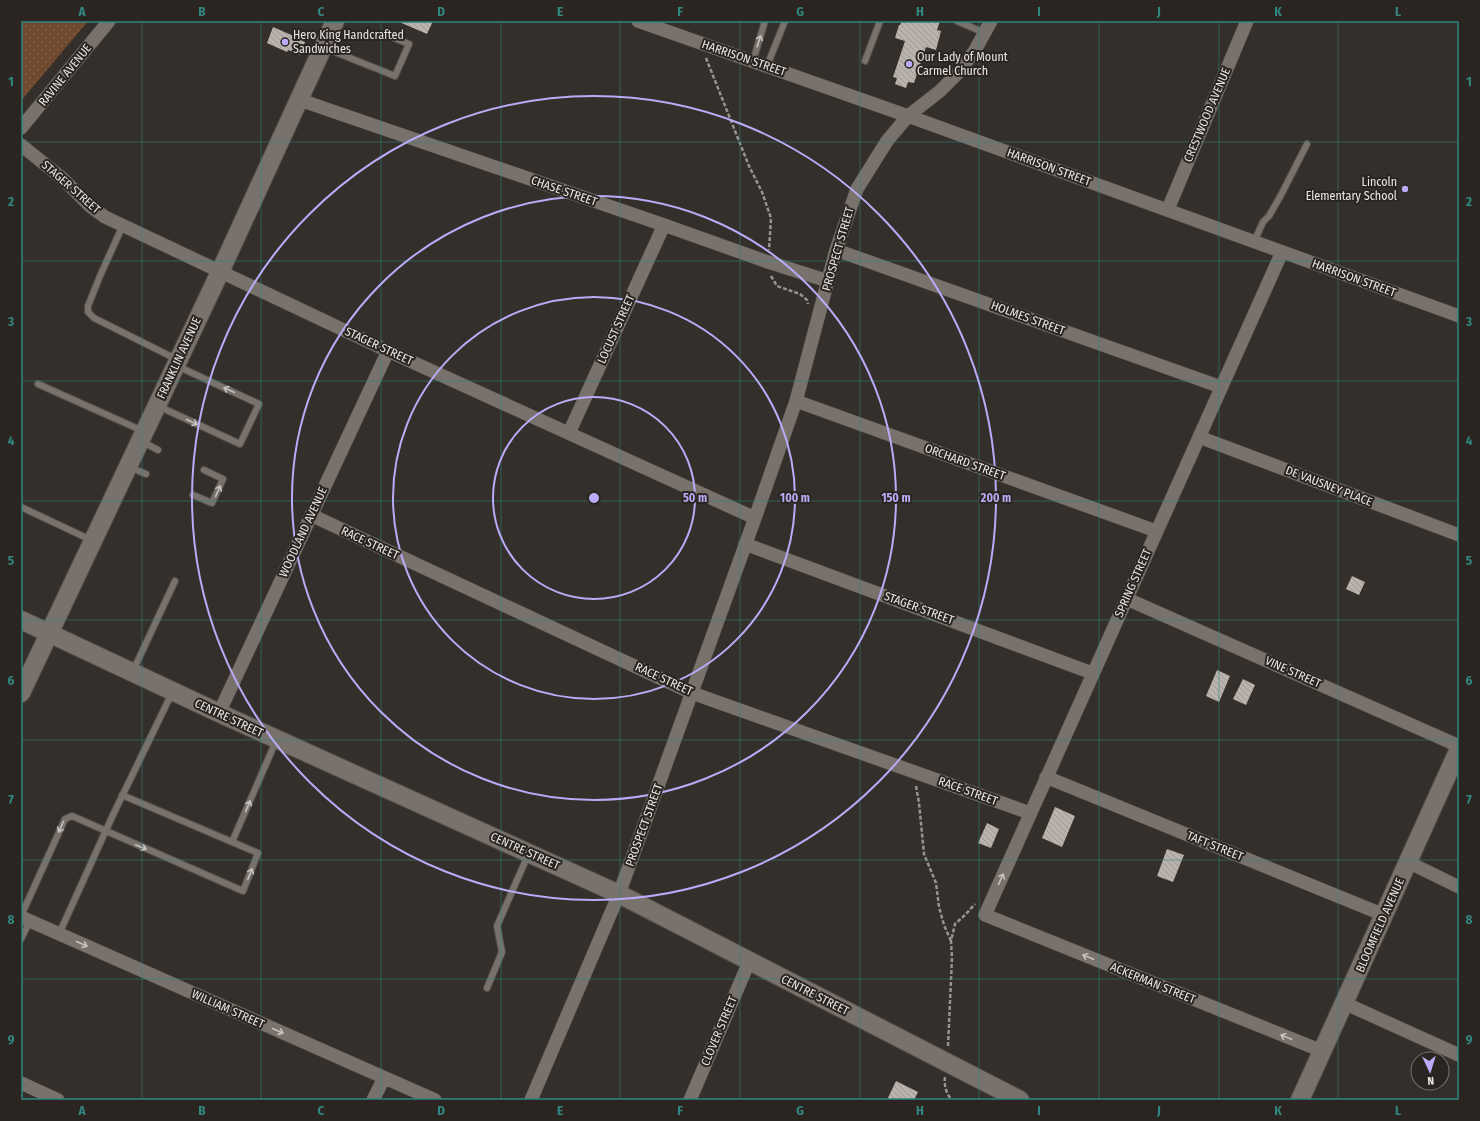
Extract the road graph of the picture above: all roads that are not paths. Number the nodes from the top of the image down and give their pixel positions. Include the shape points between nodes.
1 (109, 21) edge
2 (335, 21) edge
3 (638, 21) edge
4 (766, 21) edge
5 (785, 21) edge
6 (880, 21) edge
7 (957, 21) edge
8 (991, 21) edge
9 (1247, 21) edge
10 (985, 33) junction
11 (394, 38) dead end
12 (323, 48) junction
13 (753, 61) junction
14 (865, 61) dead end
15 (767, 66) junction
16 (300, 100) junction
17 (908, 116) junction
18 (21, 128) edge
19 (1307, 144) dead end
20 (21, 145) edge
21 (1168, 209) junction
22 (123, 225) junction
23 (664, 225) junction
24 (1254, 242) junction
25 (836, 250) junction
26 (1282, 252) junction
27 (220, 272) junction
28 (828, 281) junction
29 (1458, 311) edge
30 (388, 351) junction
31 (177, 363) junction
32 (38, 384) dead end
33 (1221, 387) junction
34 (796, 402) junction
35 (156, 406) junction
36 (569, 433) junction
37 (142, 436) junction
38 (1199, 437) junction
39 (158, 450) dead end
40 (127, 467) junction
41 (204, 470) dead end
42 (146, 474) dead end
43 (193, 495) dead end
44 (21, 507) edge
45 (311, 515) junction
46 (755, 518) junction
47 (1156, 531) junction
48 (1459, 535) edge
49 (93, 541) junction
50 (745, 544) junction
51 (175, 581) dead end
52 (1127, 599) junction
53 (21, 620) edge
54 (49, 633) junction
55 (132, 672) junction
56 (1092, 673) junction
57 (172, 692) junction
58 (21, 693) edge
59 (692, 693) junction
60 (219, 713) junction
61 (277, 740) junction
62 (1459, 746) edge
63 (1459, 749) edge
64 (1046, 777) junction
65 (122, 795) junction
66 (1030, 813) junction
67 (105, 832) junction
68 (232, 842) junction
69 (528, 853) junction
70 (1408, 862) junction
71 (1459, 887) edge
72 (619, 894) junction
73 (985, 915) joint
74 (1384, 915) junction
75 (24, 918) edge
76 (59, 934) junction
77 (21, 939) edge
78 (749, 962) junction
79 (487, 988) dead end
80 (1344, 1003) junction
81 (1322, 1052) junction
82 (1459, 1055) edge
83 (384, 1078) junction
84 (21, 1083) edge
85 (58, 1100) edge
86 (373, 1100) edge
87 (435, 1100) edge
88 (530, 1100) edge
89 (690, 1100) edge
90 (1020, 1100) edge
91 (1300, 1100) edge

1 - 18 street, RAVINE AVENUE
2 - 12 street, FRANKLIN AVENUE
3 - 13 street, HARRISON STREET
13 -> 4 lane
5 - 15 lane
6 - 14 lane
7 - 10 lane
8 - 10 street, PROSPECT STREET
9 - 21 street, CRESTWOOD AVENUE
10 - 17 street, PROSPECT STREET via 957,74 940,92
11 - 12 lane via 408,44 395,76
12 - 16 street, FRANKLIN AVENUE
13 - 15 street, HARRISON STREET
15 - 17 street, HARRISON STREET
16 - 23 street, CHASE STREET
16 - 27 street, FRANKLIN AVENUE
17 - 21 street, HARRISON STREET
17 - 25 street, PROSPECT STREET via 887,141 857,189
19 - 24 lane
20 - 22 street, STAGER STREET via 63,179 90,206
21 - 24 street, HARRISON STREET
22 - 27 street, STAGER STREET
22 - 31 lane via 88,306 88,312 94,318
23 - 28 street, CHASE STREET
23 - 36 street, LOCUST STREET
24 - 26 street, HARRISON STREET
25 - 28 street, PROSPECT STREET
25 - 33 street, HOLMES STREET
26 - 29 street, HARRISON STREET
26 - 33 street, SPRING STREET
27 - 30 street, STAGER STREET
27 - 31 street, FRANKLIN AVENUE
28 - 34 street, PROSPECT STREET
30 - 36 street, STAGER STREET
30 - 45 street, WOODLAND AVENUE
31 - 35 street, FRANKLIN AVENUE
35 -> 31 lane via 240,444 258,404
32 - 37 lane
33 - 38 street, SPRING STREET
34 - 46 street, PROSPECT STREET
34 - 47 street, ORCHARD STREET
35 - 37 street, FRANKLIN AVENUE
36 - 46 street, STAGER STREET
37 - 39 lane
37 - 40 street, FRANKLIN AVENUE
38 - 47 street, SPRING STREET
38 - 48 street, DE VAUSNEY PLACE
40 - 42 lane
40 - 49 street, FRANKLIN AVENUE
43 -> 41 lane via 212,503 224,479
44 - 49 lane
45 - 59 street, RACE STREET
45 - 60 street, WOODLAND AVENUE
46 - 50 street, PROSPECT STREET
47 - 52 street, SPRING STREET
49 - 54 street, FRANKLIN AVENUE
50 - 56 street, STAGER STREET
50 - 59 street, PROSPECT STREET
51 - 55 lane
52 - 56 street, SPRING STREET
52 - 62 street, VINE STREET
53 - 54 street, CENTRE STREET
54 - 55 street, CENTRE STREET
54 - 58 street, FRANKLIN AVENUE
55 - 57 street, CENTRE STREET
56 - 64 street, SPRING STREET
57 - 60 street, CENTRE STREET
57 - 65 lane
59 - 66 street, RACE STREET
59 - 72 street, PROSPECT STREET
60 - 61 street, CENTRE STREET
68 -> 61 lane
61 - 69 street, CENTRE STREET
63 - 70 street, BLOOMFIELD AVENUE
64 - 66 street, SPRING STREET
64 - 74 street, TAFT STREET
65 - 67 lane
65 - 68 lane
73 -> 66 street, SPRING STREET
67 -> 68 lane via 243,891 258,854
67 -> 75 lane via 72,816 65,819
67 - 76 lane
69 - 72 street, CENTRE STREET
69 - 79 lane via 497,926 502,952
70 - 71 street
70 - 74 street, BLOOMFIELD AVENUE
72 - 78 street, CENTRE STREET
72 - 88 street, PROSPECT STREET
81 -> 73 street, ACKERMAN STREET
74 - 80 street, BLOOMFIELD AVENUE
75 - 76 street, WILLIAM STREET
75 - 77 lane
76 -> 83 street, WILLIAM STREET
78 - 89 street, CLOVER STREET
78 - 90 street, CENTRE STREET
80 - 81 street, BLOOMFIELD AVENUE
80 - 82 street
81 - 91 street, BLOOMFIELD AVENUE
83 - 86 street
83 - 87 street, WILLIAM STREET
84 - 85 street

